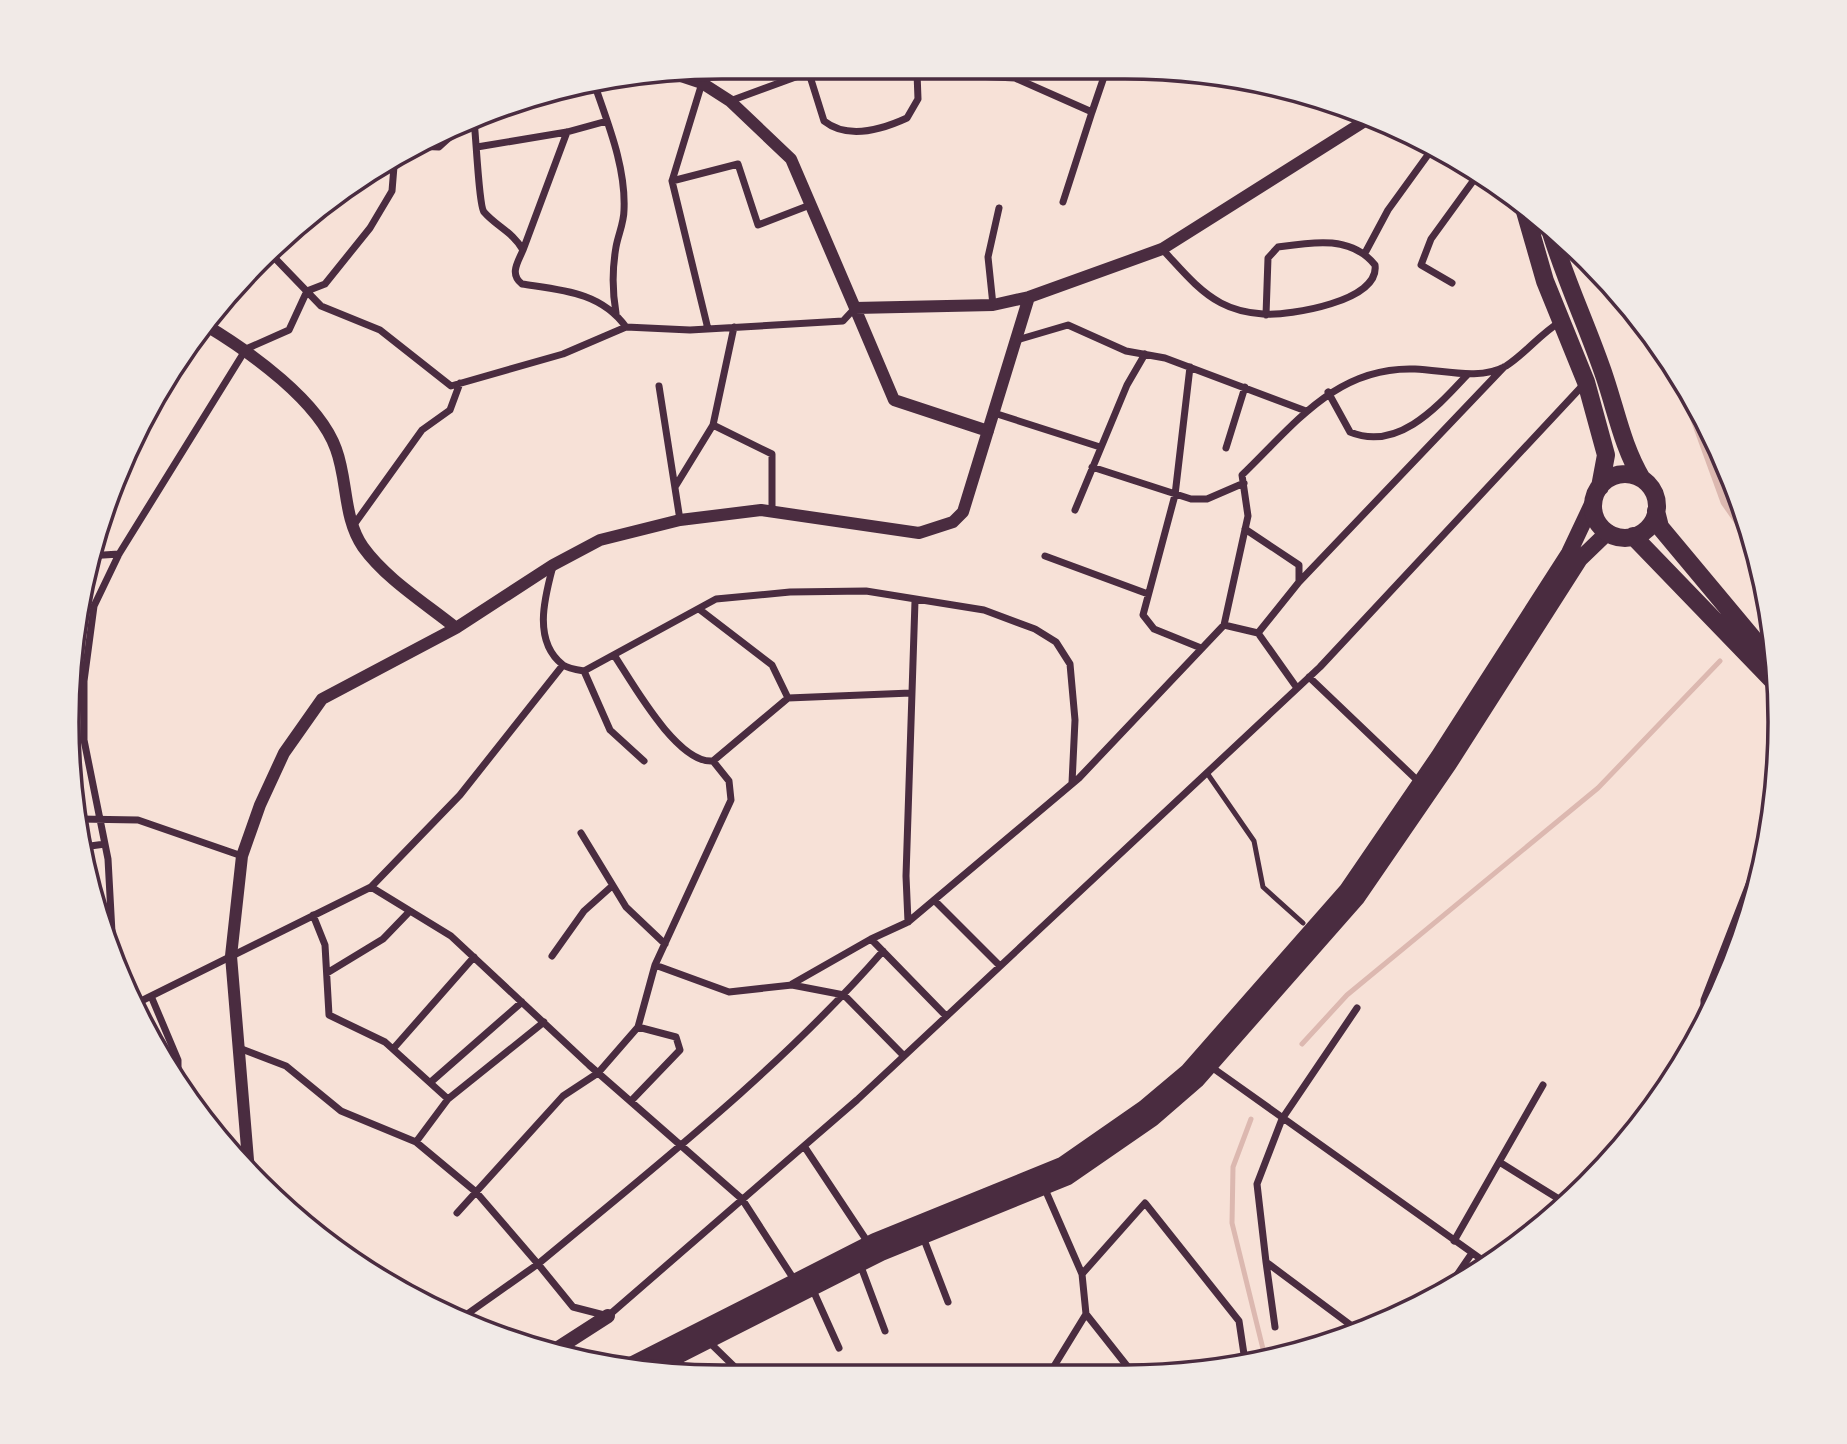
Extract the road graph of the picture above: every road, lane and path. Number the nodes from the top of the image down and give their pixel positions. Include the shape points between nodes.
1 (785, 79) edge
2 (811, 79) edge
3 (917, 79) edge
4 (1017, 79) edge
5 (1103, 79) edge
6 (695, 80) edge
7 (697, 80) edge
8 (597, 91) edge
9 (730, 101) junction
10 (1092, 112) junction
11 (607, 121) junction
12 (1364, 125) edge
13 (475, 128) edge
14 (567, 132) junction
15 (477, 147) junction
16 (1428, 155) edge
17 (394, 169) edge
18 (672, 181) junction
19 (1473, 181) edge
20 (1063, 202) dead end
21 (810, 205) junction
22 (999, 208) dead end
23 (1528, 221) edge
24 (1554, 242) edge
25 (1162, 249) junction
26 (523, 250) junction
27 (1365, 253) junction
28 (276, 259) edge
29 (1452, 283) dead end
30 (307, 291) junction
31 (1029, 297) junction
32 (993, 305) junction
33 (855, 308) junction
34 (616, 313) junction
35 (1266, 315) junction
36 (1561, 321) junction
37 (626, 327) junction
38 (734, 327) junction
39 (213, 329) edge
40 (708, 329) junction
41 (1016, 340) junction
42 (246, 349) junction
43 (1144, 354) junction
44 (1505, 366) junction
45 (1190, 367) junction
46 (1467, 375) junction
47 (1586, 382) junction
48 (460, 383) junction
49 (659, 386) dead end
50 (1245, 387) junction
51 (1328, 393) junction
52 (1306, 411) junction
53 (994, 413) junction
54 (713, 425) junction
55 (988, 431) junction
56 (1100, 447) junction
57 (1226, 448) dead end
58 (1092, 467) junction
59 (1642, 479) junction
60 (1244, 483) junction
61 (675, 488) junction
62 (1175, 495) junction
63 (1597, 495) junction
64 (1075, 510) dead end
65 (1656, 511) junction
66 (772, 512) junction
67 (680, 520) junction
68 (353, 527) junction
69 (1245, 529) junction
70 (1608, 532) junction
71 (1633, 536) junction
72 (119, 554) junction
73 (101, 555) edge
74 (1045, 556) dead end
75 (553, 565) junction
76 (1299, 582) junction
77 (1148, 594) junction
78 (915, 601) junction
79 (699, 609) junction
80 (1224, 625) junction
81 (456, 628) junction
82 (1258, 633) junction
83 (1202, 648) junction
84 (1764, 652) edge
85 (614, 655) junction
86 (563, 665) junction
87 (584, 671) junction
88 (1766, 674) edge
89 (1308, 677) junction
90 (1297, 688) junction
91 (912, 693) junction
92 (788, 698) junction
93 (644, 761) dead end
94 (713, 761) junction
95 (1207, 773) junction
96 (1072, 783) junction
97 (1419, 783) junction
98 (86, 819) edge
99 (100, 819) junction
100 (581, 833) dead end
101 (105, 844) junction
102 (91, 847) edge
103 (242, 856) junction
104 (612, 886) junction
105 (371, 887) junction
106 (934, 900) junction
107 (1740, 907) edge
108 (410, 911) junction
109 (313, 915) junction
110 (111, 921) edge
111 (908, 922) junction
112 (1303, 923) dead end
113 (871, 939) junction
114 (665, 944) junction
115 (883, 951) junction
116 (231, 956) junction
117 (552, 956) dead end
118 (474, 957) junction
119 (655, 965) junction
120 (1000, 966) junction
121 (327, 973) junction
122 (792, 985) junction
123 (844, 995) junction
124 (151, 996) junction
125 (142, 1000) edge
126 (522, 1002) junction
127 (1704, 1003) edge
128 (1357, 1008) dead end
129 (946, 1016) junction
130 (544, 1022) junction
131 (638, 1027) junction
132 (239, 1048) junction
133 (393, 1049) junction
134 (904, 1056) junction
135 (178, 1065) edge
136 (1210, 1066) junction
137 (598, 1073) junction
138 (432, 1081) junction
139 (1544, 1085) dead end
140 (448, 1099) junction
141 (631, 1101) junction
142 (1282, 1119) junction
143 (416, 1142) junction
144 (681, 1145) junction
145 (804, 1146) junction
146 (248, 1156) edge
147 (1501, 1163) junction
148 (1044, 1186) junction
149 (476, 1192) junction
150 (1557, 1198) edge
151 (743, 1199) junction
152 (457, 1213) dead end
153 (923, 1236) junction
154 (1454, 1241) junction
155 (870, 1244) junction
156 (1472, 1253) junction
157 (1479, 1259) edge
158 (1266, 1262) junction
159 (538, 1264) junction
160 (860, 1264) junction
161 (1460, 1271) edge
162 (1082, 1274) junction
163 (796, 1282) junction
164 (812, 1288) junction
165 (948, 1302) dead end
166 (470, 1313) edge
167 (1086, 1314) junction
168 (608, 1316) junction
169 (1350, 1324) edge
170 (1275, 1327) dead end
171 (885, 1331) dead end
172 (708, 1341) junction
173 (564, 1345) edge
174 (839, 1348) dead end
175 (1244, 1354) edge
176 (640, 1360) edge
177 (665, 1363) edge
178 (733, 1365) edge
179 (1055, 1365) edge
180 (1126, 1365) edge

1 - 9 street
2 - 3 street via 824,121 842,132 858,133 907,118 918,99
4 - 10 street
5 - 10 street
6 - 18 street
7 - 9 street
8 - 11 street
9 - 21 street via 791,159
10 - 20 street
11 - 14 street
11 - 34 street via 624,191 625,214 612,289
12 - 25 street
13 - 15 street
14 - 15 street
14 - 26 street
15 - 26 street via 483,211 516,237
16 - 27 street via 1388,210
17 - 30 street via 392,191 370,228 325,284
18 - 21 street via 738,164 758,225
18 - 40 street
19 - 29 street via 1431,239 1421,265
21 - 33 street
22 - 32 street via 988,257
23 - 36 highway
24 - 59 highway via 1604,376 1627,454
25 - 31 street
25 - 35 street via 1220,303
26 - 34 street via 514,271 522,284 596,299
27 - 35 street via 1376,272 1367,288 1350,298
27 - 35 street via 1332,243 1278,247 1268,258
28 - 30 street
30 - 42 street via 289,330
30 - 48 street via 321,306 380,330 451,386
31 - 32 street
31 - 41 street
32 - 33 street
33 - 38 street via 843,321
33 - 55 street via 894,400
34 - 37 street
36 - 44 street
36 - 47 highway
37 - 40 street
37 - 48 street via 563,354
38 - 40 street
38 - 54 street
39 - 42 street
41 - 43 street via 1068,325 1126,351
41 - 53 street
42 - 68 street via 326,426 337,451
42 - 72 street
43 - 45 street
43 - 56 street
44 - 46 street
44 - 76 street
45 - 50 street
45 - 62 street
46 - 51 street via 1388,371 1356,379
46 - 51 street via 1432,412 1410,427 1383,436 1350,432
47 - 63 highway via 1606,455
47 - 89 street
48 - 68 street via 450,410 422,430
49 - 61 street
50 - 52 street
50 - 57 street
51 - 52 street
52 - 60 street via 1242,475
53 - 55 street
53 - 56 street
54 - 61 street
54 - 66 street via 772,454
55 - 66 street via 963,512 938,528 919,533
56 - 58 street
58 - 62 street
58 - 64 street
59 - 63 highway via 1624,474 1606,480
59 - 65 highway via 1654,493
60 - 62 street via 1207,499
60 - 69 street
61 - 67 street
62 - 77 street
63 - 70 highway via 1596,519
63 - 97 main road via 1569,553
65 - 71 highway via 1649,527
65 - 84 highway via 1660,527
66 - 67 street
67 - 75 street via 600,540
68 - 81 street via 383,569
69 - 76 street via 1299,565
69 - 80 street
70 - 71 highway
70 - 136 main road via 1580,559 1357,898
71 - 88 highway
72 - 73 street
72 - 99 street via 93,606 84,681 84,740
74 - 77 street
75 - 81 street
75 - 86 street via 542,612 548,643
76 - 82 street
77 - 83 street via 1143,615 1147,623
78 - 79 street via 866,592 789,592 716,599
78 - 91 street
78 - 96 street via 984,610 1056,642 1070,664 1074,685
79 - 85 street
79 - 92 street via 772,666
80 - 82 street
80 - 83 street
81 - 103 street via 322,699 284,753
82 - 90 street
83 - 96 street
85 - 87 street
85 - 94 street via 680,745 699,759
86 - 87 street
86 - 105 street via 460,794
87 - 93 street via 610,730
89 - 90 street
89 - 97 street
90 - 95 street
91 - 92 street
91 - 111 street
92 - 94 street
94 - 114 street via 729,781 731,800
95 - 112 lane via 1254,841 1263,887
95 - 120 street
96 - 106 street
97 - 155 main road via 1347,890 1188,1071 1144,1108 1062,1165
98 - 99 street
99 - 101 street
99 - 103 street via 138,820
100 - 104 street
101 - 102 street
101 - 110 street
103 - 116 street
104 - 114 street via 626,907
104 - 117 street via 584,911
105 - 108 street
105 - 109 street
106 - 111 street
106 - 120 street
107 - 127 street
108 - 118 street via 451,936
108 - 121 street via 383,939
109 - 116 street
109 - 121 street via 325,945
111 - 113 street
113 - 115 street
113 - 122 street
114 - 119 street
115 - 123 street
115 - 129 street
116 - 124 street
116 - 132 street
118 - 126 street
118 - 133 street
119 - 122 street via 729,992
119 - 131 street
120 - 129 street
121 - 133 street via 329,1015
122 - 123 street
123 - 134 street
123 - 144 street
124 - 125 street
124 - 135 street
126 - 130 street
126 - 138 street
128 - 142 street
129 - 134 street
130 - 137 street
130 - 140 street
131 - 137 street
131 - 141 street via 676,1037 680,1050
132 - 143 street via 286,1066 341,1111
132 - 146 street
133 - 138 street
134 - 145 street
136 - 142 street
136 - 148 main road via 1152,1119 1068,1177
137 - 141 street
137 - 149 street via 563,1096
138 - 140 street
139 - 147 street
140 - 143 street
141 - 144 street
142 - 154 street
142 - 158 street via 1257,1184
143 - 149 street
144 - 151 street
144 - 159 street
145 - 151 street
145 - 155 street
147 - 150 street
147 - 154 street
148 - 153 main road
148 - 162 street
149 - 152 street
149 - 159 street
151 - 163 street
151 - 168 street
153 - 160 main road
153 - 165 street
154 - 156 street
155 - 163 main road
156 - 157 street
156 - 161 street
158 - 169 street
158 - 170 street
159 - 166 street
159 - 168 street via 573,1307
160 - 164 main road
160 - 171 street
162 - 167 street
162 - 175 street via 1145,1203 1238,1321
163 - 176 main road
164 - 172 main road
164 - 174 street
167 - 179 street
167 - 180 street
168 - 173 main road
172 - 177 main road
172 - 178 street

